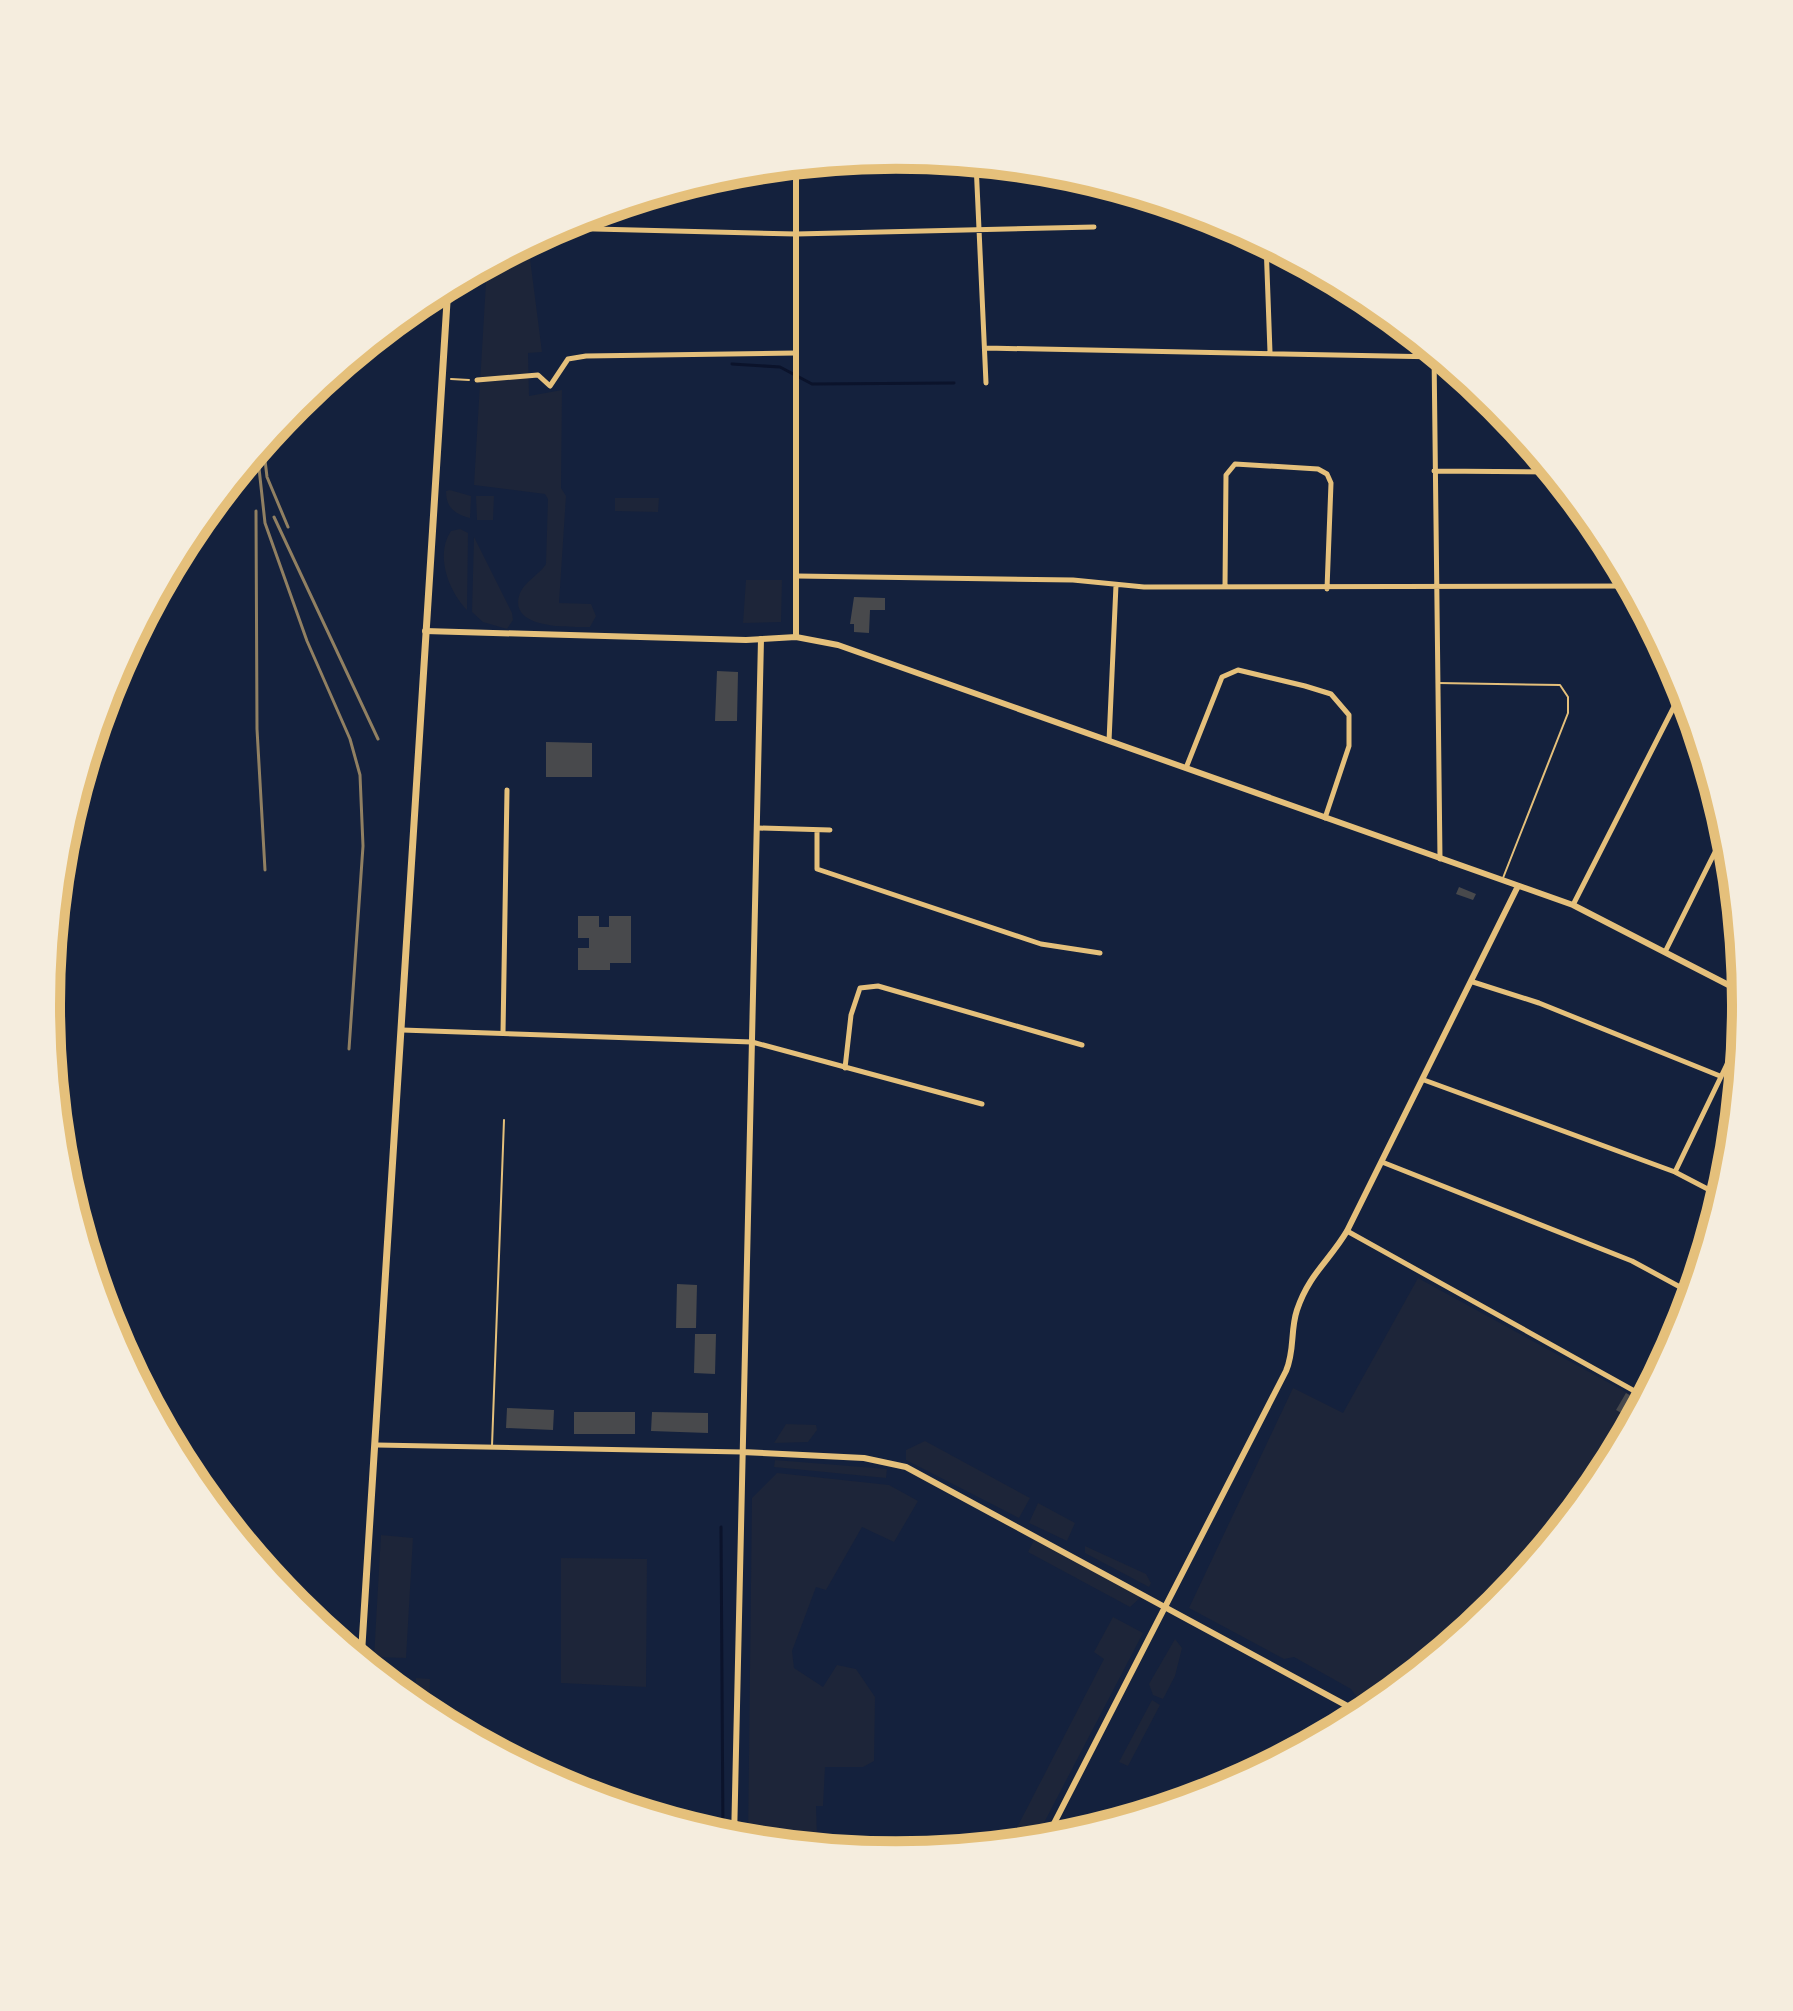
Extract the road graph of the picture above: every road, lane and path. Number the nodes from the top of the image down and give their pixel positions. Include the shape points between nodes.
1 (976, 173) edge
2 (796, 175) edge
3 (978, 227) junction
4 (1094, 227) dead end
5 (587, 229) edge
6 (796, 234) junction
7 (1267, 256) edge
8 (447, 301) edge
9 (986, 348) junction
10 (1270, 352) junction
11 (796, 353) junction
12 (1421, 355) edge
13 (1436, 367) edge
14 (442, 379) junction
15 (477, 380) joint
16 (986, 383) dead end
17 (1434, 471) junction
18 (1540, 472) edge
19 (797, 576) junction
20 (1116, 585) junction
21 (1620, 586) edge
22 (1225, 587) junction
23 (1435, 587) junction
24 (1327, 589) junction
25 (425, 631) junction
26 (796, 637) junction
27 (761, 639) junction
28 (1437, 683) junction
29 (1676, 703) edge
30 (1109, 741) junction
31 (1186, 768) junction
32 (507, 790) dead end
33 (1325, 818) junction
34 (758, 828) junction
35 (817, 830) junction
36 (830, 830) dead end
37 (1718, 846) edge
38 (1440, 859) junction
39 (1501, 881) junction
40 (1518, 886) junction
41 (1573, 905) junction
42 (1665, 952) junction
43 (1100, 953) dead end
44 (1473, 982) junction
45 (1732, 987) edge
46 (402, 1030) junction
47 (503, 1033) junction
48 (752, 1042) junction
49 (1082, 1045) dead end
50 (1731, 1054) edge
51 (845, 1068) junction
52 (1720, 1076) junction
53 (1424, 1080) junction
54 (982, 1104) dead end
55 (504, 1120) dead end
56 (1382, 1162) junction
57 (1675, 1172) junction
58 (1712, 1191) edge
59 (1347, 1231) junction
60 (1683, 1289) edge
61 (1638, 1393) edge
62 (377, 1445) junction
63 (492, 1447) junction
64 (742, 1452) junction
65 (1165, 1607) junction
66 (362, 1648) edge
67 (1350, 1708) edge
68 (734, 1826) edge
69 (1052, 1827) edge

1 - 3 street
2 - 6 main road
3 - 4 street
3 - 6 street
3 - 9 street
5 - 6 street
6 - 11 main road
7 - 10 street
8 - 14 main road
9 - 10 street
9 - 16 street
10 - 12 street
11 - 15 street via 586,356 568,359 550,386 538,375
11 - 19 main road
13 - 17 street
14 - 15 path
14 - 25 main road
17 - 18 street
17 - 23 street
19 - 20 street
19 - 26 main road
20 - 22 street
20 - 30 street
21 - 23 street
22 - 24 street
22 - 24 street via 1226,475 1235,464 1327,474
23 - 24 street
23 - 28 street
25 - 27 main road
25 - 46 main road
26 - 27 main road
26 - 30 main road via 918,671
27 - 34 main road
28 - 38 street
28 - 39 lane via 1560,685 1568,697 1568,713
29 - 41 street
30 - 31 main road
31 - 33 main road
31 - 33 street via 1222,677 1238,670 1256,672 1331,694 1349,715 1349,746
32 - 47 street
33 - 38 main road
34 - 35 street
34 - 48 main road
35 - 36 street
35 - 43 street via 817,869 1041,944
37 - 42 street
38 - 39 main road
39 - 40 main road
40 - 41 main road
40 - 44 main road
41 - 42 main road
42 - 45 main road
44 - 52 street
44 - 53 main road
46 - 47 street
46 - 62 main road
47 - 48 street
48 - 51 street
48 - 64 main road
49 - 51 street via 878,986 860,988 854,1000
50 - 52 street
51 - 54 street
52 - 57 street
53 - 56 main road
53 - 57 street
55 - 63 lane
56 - 59 main road
56 - 60 street via 1632,1261
57 - 58 street
59 - 61 street
59 - 65 main road via 1318,1265 1295,1316 1294,1348 1286,1371
62 - 63 street
62 - 66 main road
63 - 64 street
64 - 65 main road via 864,1458 906,1467
64 - 68 main road
65 - 67 main road
65 - 69 main road

